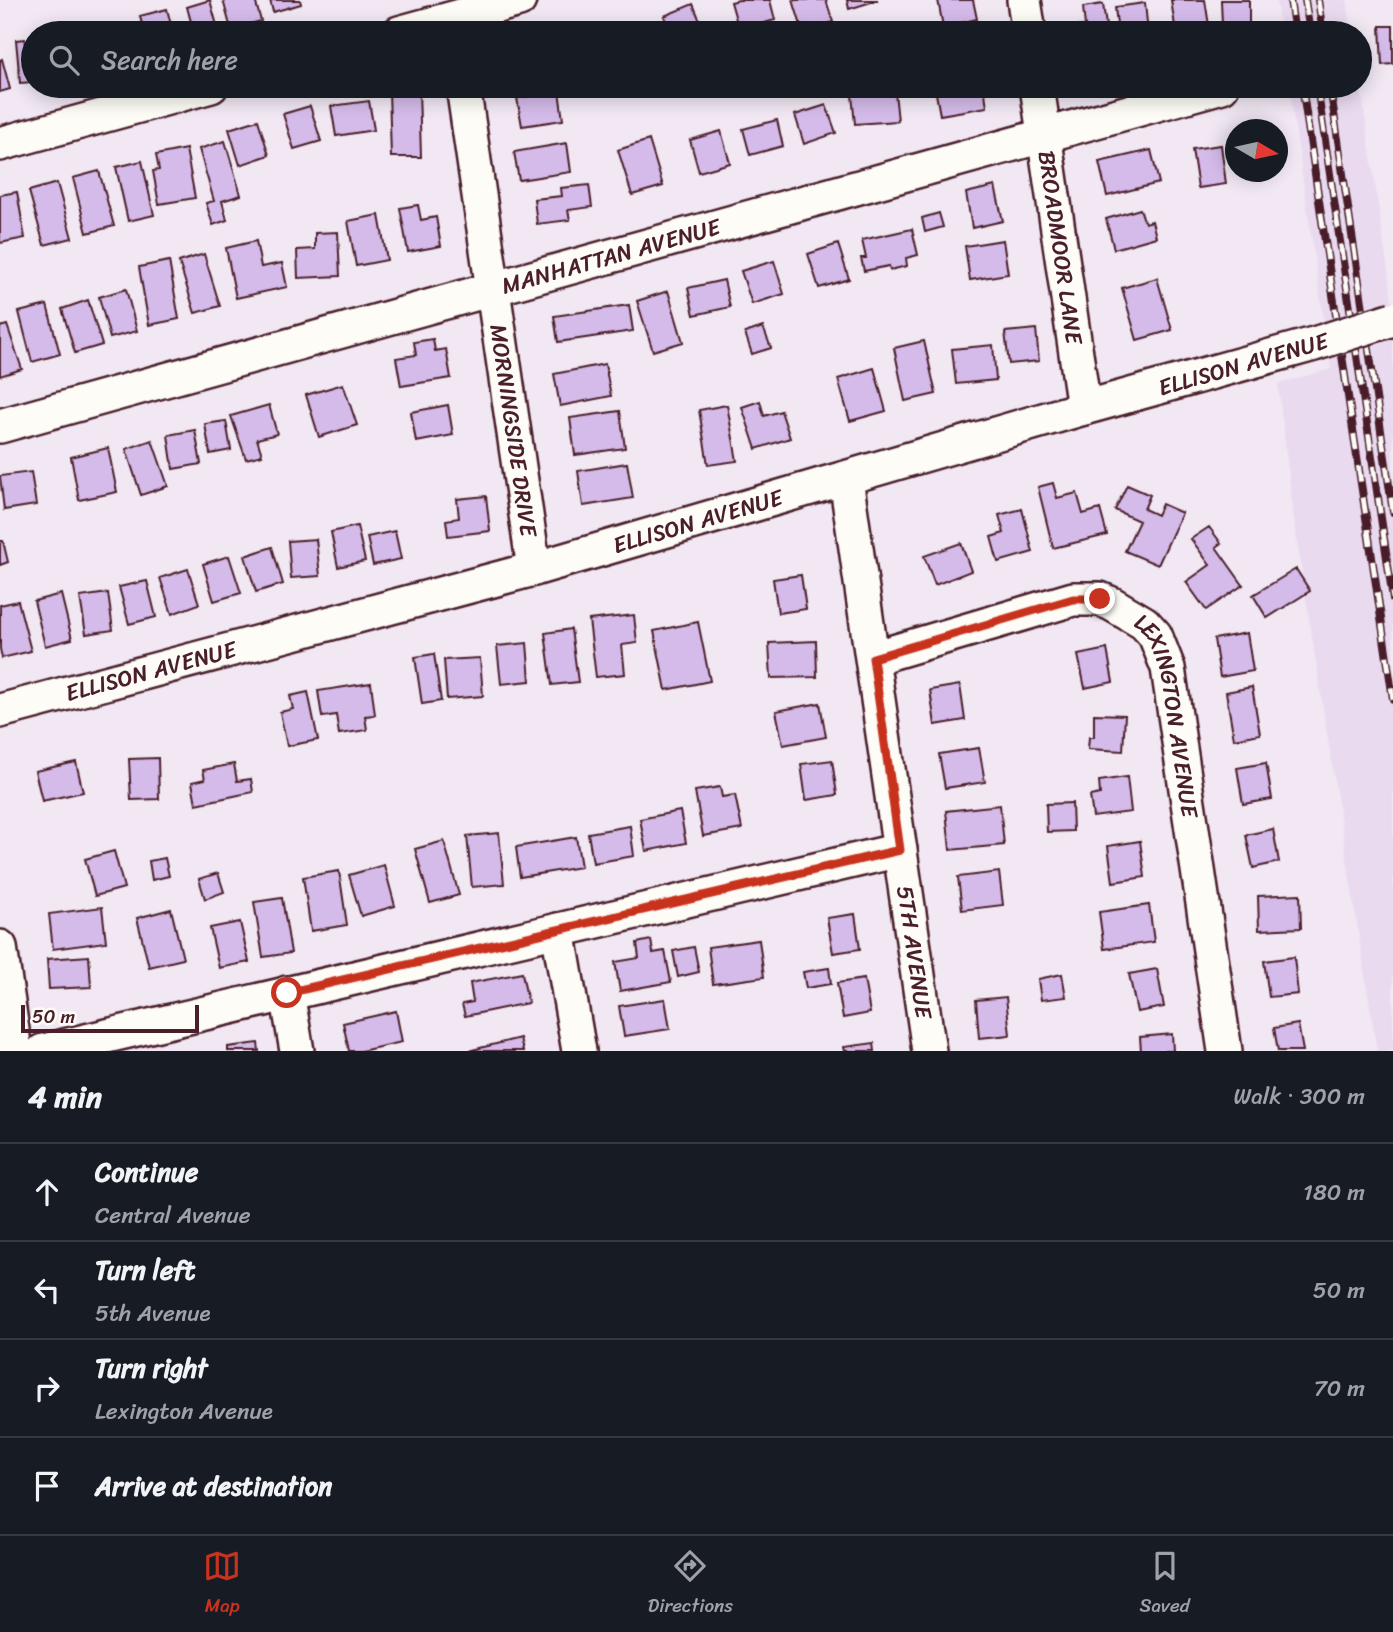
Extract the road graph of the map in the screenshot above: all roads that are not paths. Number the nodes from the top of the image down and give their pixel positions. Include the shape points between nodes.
1 (519, 0) edge
2 (1024, 0) edge
3 (453, 17) edge
4 (1027, 21) edge
5 (167, 98) edge
6 (465, 98) edge
7 (1039, 98) edge
8 (1178, 98) edge
9 (1044, 134) junction
10 (0, 144) edge
11 (493, 289) junction
12 (1393, 319) edge
13 (1084, 408) junction
14 (0, 426) edge
15 (846, 479) junction
16 (534, 569) junction
17 (873, 658) junction
18 (0, 711) edge
19 (900, 850) junction
20 (558, 930) junction
21 (0, 947) edge
22 (287, 993) junction
23 (15, 1051) edge
24 (43, 1051) edge
25 (297, 1051) edge
26 (579, 1051) edge
27 (929, 1051) edge
28 (1225, 1051) edge

1 - 3 street
2 - 4 street
5 - 10 street
6 - 11 street, MORNINGSIDE DRIVE
7 - 9 street, BROADMOOR LANE
8 - 9 street, MANHATTAN AVENUE
9 - 11 street, MANHATTAN AVENUE
9 - 13 street, BROADMOOR LANE
11 - 14 street, MANHATTAN AVENUE
11 - 16 street, MORNINGSIDE DRIVE
12 - 13 street, ELLISON AVENUE, bridge
13 - 15 street, ELLISON AVENUE
15 - 16 street, ELLISON AVENUE
15 - 17 street, 5TH AVENUE
16 - 18 street, ELLISON AVENUE
17 - 19 street, 5TH AVENUE
17 - 28 street, LEXINGTON AVENUE via 1073,599 1100,599 1150,629 1168,668
19 - 20 street
19 - 27 street, 5TH AVENUE
20 - 22 street
20 - 26 street
21 - 23 street
22 - 24 street
22 - 25 street

